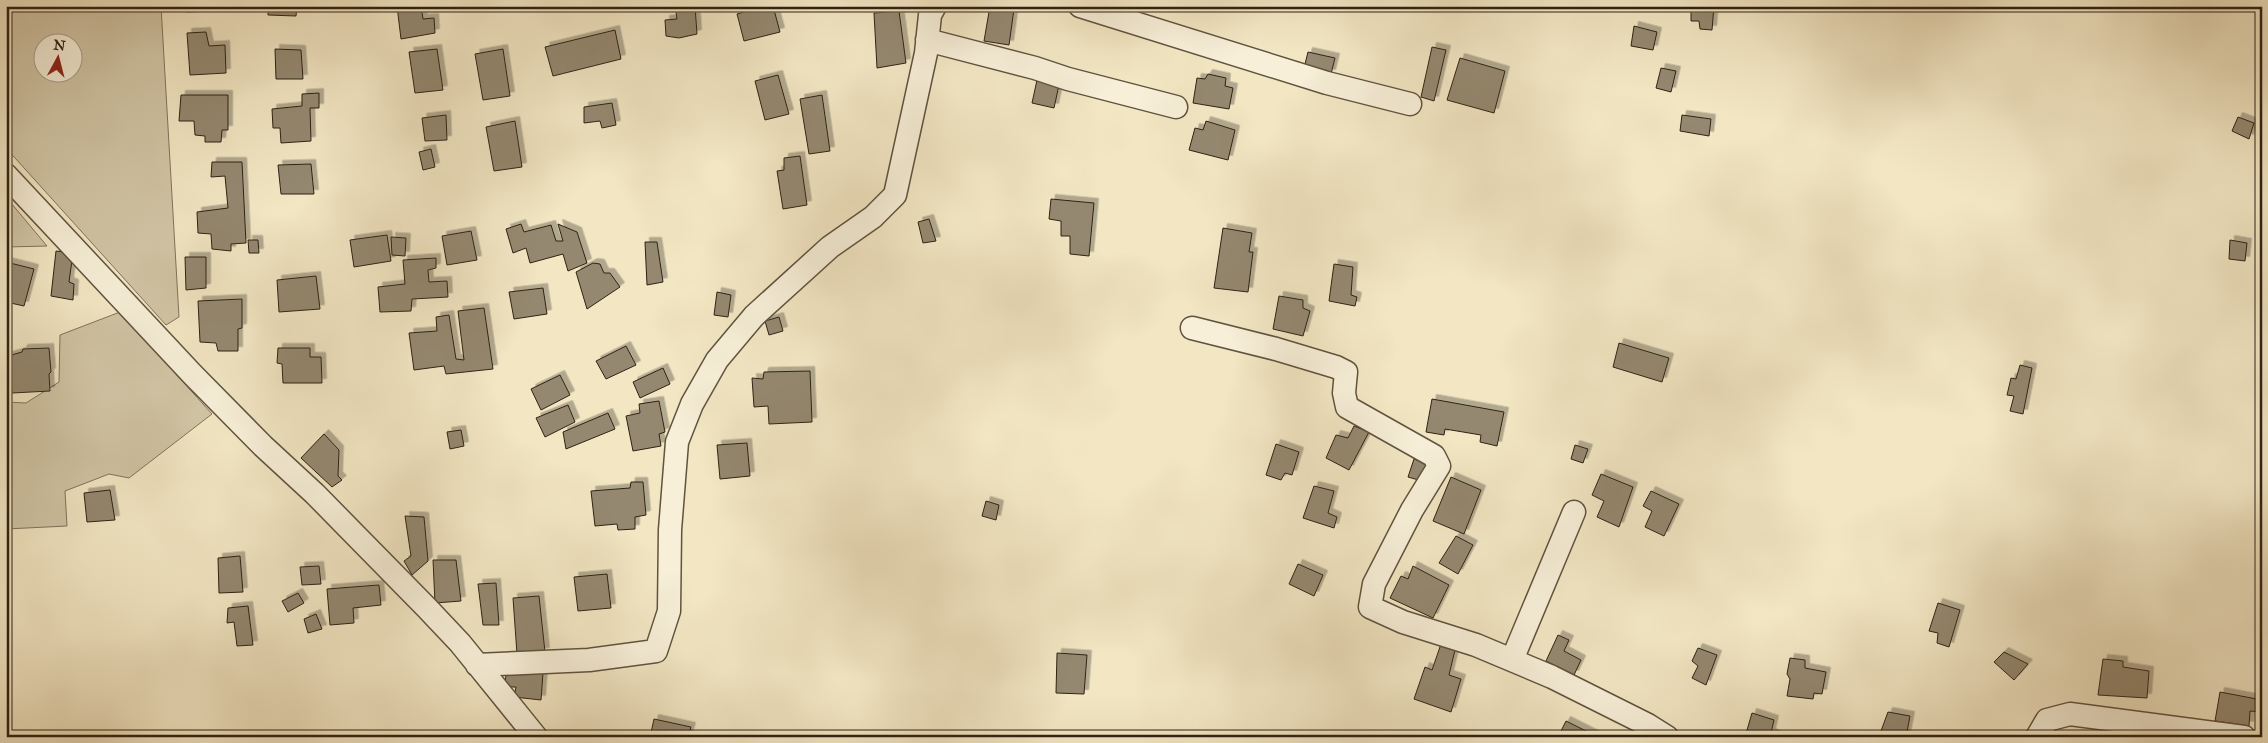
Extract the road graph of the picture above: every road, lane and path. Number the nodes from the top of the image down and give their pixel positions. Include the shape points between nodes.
1 (936, 6) edge
2 (1080, 6) edge
3 (927, 40) junction
4 (1410, 104) dead end
5 (1176, 107) dead end
6 (6, 175) edge
7 (1192, 328) dead end
8 (1574, 512) dead end
9 (1512, 660) junction
10 (477, 664) junction
11 (536, 737) edge
12 (1667, 737) edge
13 (2037, 737) edge
14 (2244, 737) edge

1 - 3 street via 930,15
2 - 4 street via 1327,83
3 - 5 street
3 - 10 street via 895,195 873,217 830,247 754,316 717,360 692,404 677,442 670,530 669,611 656,651 589,660
6 - 10 street via 180,361 426,607
7 - 9 street via 1276,349 1346,372 1346,408 1434,456 1439,466 1374,584 1370,607
8 - 9 street
9 - 12 street via 1552,677
10 - 11 street
13 - 14 street via 2047,720 2070,714

